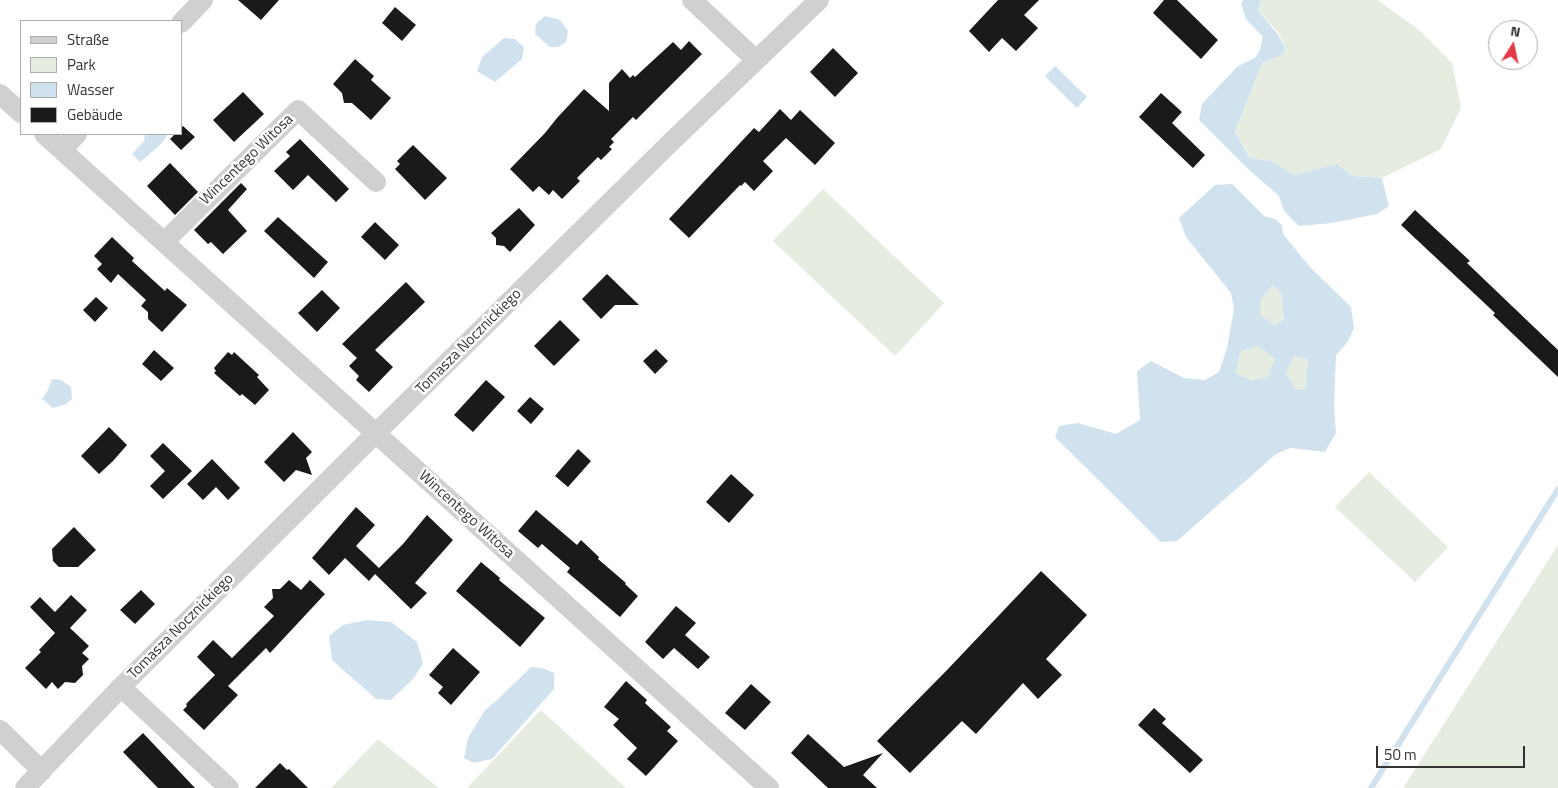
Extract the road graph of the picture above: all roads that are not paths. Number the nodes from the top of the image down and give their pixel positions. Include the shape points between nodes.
1 (203, 0) edge
2 (692, 0) edge
3 (819, 0) edge
4 (182, 22) edge
5 (756, 60) junction
6 (0, 94) edge
7 (20, 112) edge
8 (45, 135) edge
9 (76, 135) edge
10 (62, 150) junction
11 (376, 182) dead end
12 (164, 242) junction
13 (376, 434) junction
14 (121, 687) junction
15 (0, 730) edge
16 (36, 782) edge
17 (230, 788) edge
18 (770, 788) edge

1 - 4 street
2 - 5 street
3 - 5 street, Tomasza Nocznickiego
5 - 13 street, Tomasza Nocznickiego
6 - 7 street
8 - 10 street, Wincentego Witosa
9 - 10 street
10 - 12 street, Wincentego Witosa
11 - 12 street, Wincentego Witosa via 298,110
12 - 13 street, Wincentego Witosa
13 - 14 street, Tomasza Nocznickiego
13 - 18 street, Wincentego Witosa
14 - 16 street, Tomasza Nocznickiego
14 - 17 street, Tomasza Nocznickiego
15 - 16 street, Tomasza Nocznickiego

